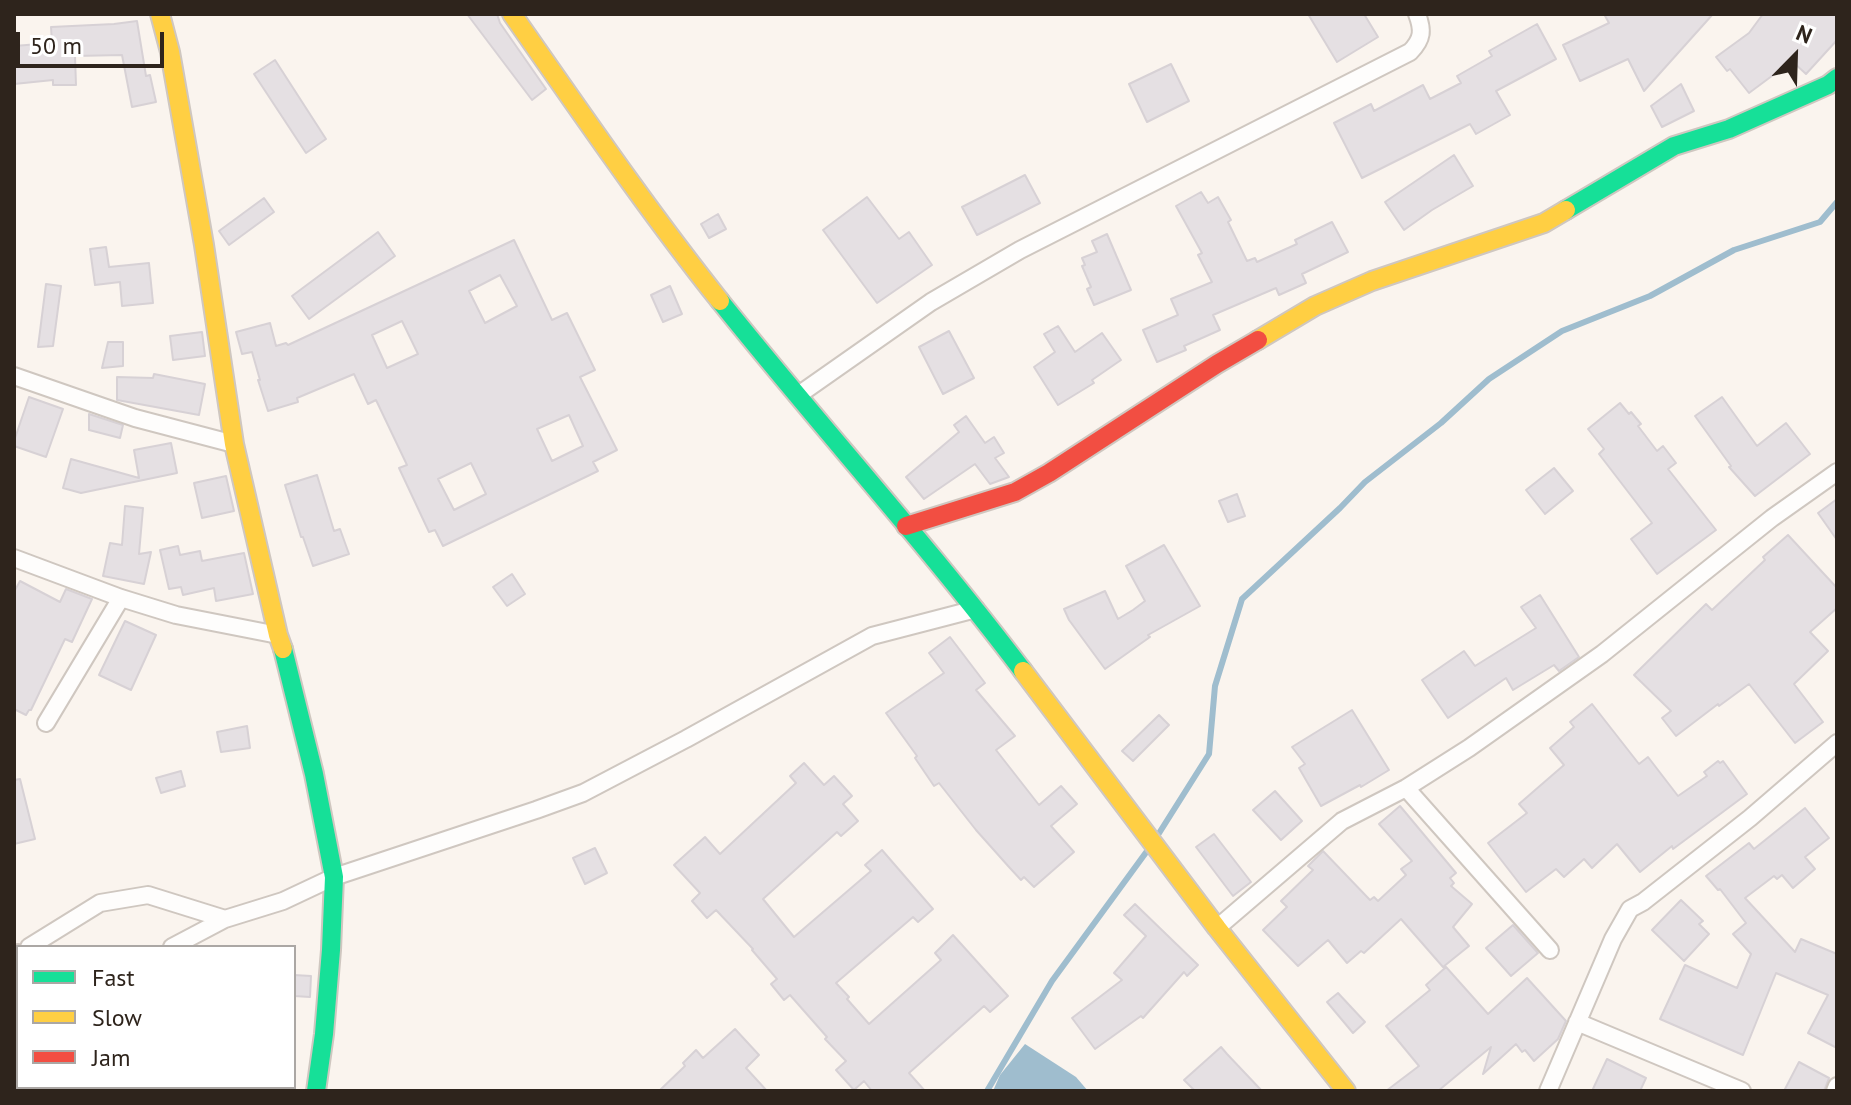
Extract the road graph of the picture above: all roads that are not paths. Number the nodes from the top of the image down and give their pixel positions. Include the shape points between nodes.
1 (160, 14) edge
2 (512, 14) edge
3 (1417, 14) edge
4 (1837, 78) edge
5 (14, 376) edge
6 (797, 396) junction
7 (234, 444) junction
8 (1837, 472) edge
9 (906, 526) junction
10 (14, 558) edge
11 (121, 598) junction
12 (976, 609) junction
13 (278, 635) junction
14 (46, 723) dead end
15 (1837, 743) edge
16 (1406, 788) junction
17 (334, 877) junction
18 (225, 919) junction
19 (1217, 928) junction
20 (32, 945) edge
21 (176, 945) edge
22 (1550, 950) dead end
23 (1577, 1022) junction
24 (316, 1091) edge
25 (1346, 1091) edge
26 (1548, 1091) edge
27 (1742, 1091) edge

1 - 7 street via 204,245
2 - 6 street via 684,256
3 - 6 street via 1421,38 1410,52 1020,250 931,302
4 - 9 street via 1729,129 1674,146 1544,223 1372,281 1315,306 1015,492
5 - 7 street via 135,418
6 - 9 street
7 - 13 street
8 - 16 street via 1602,654
9 - 12 street
10 - 11 street
11 - 13 street
11 - 14 street
12 - 17 street via 872,636 583,793
12 - 19 street
13 - 17 street
15 - 23 street via 1750,818 1630,909
16 - 19 street via 1342,821
16 - 22 street
17 - 18 street via 283,901
17 - 24 street via 326,1020
18 - 20 street via 148,895 100,903
18 - 21 street
19 - 25 street
23 - 26 street
23 - 27 street

